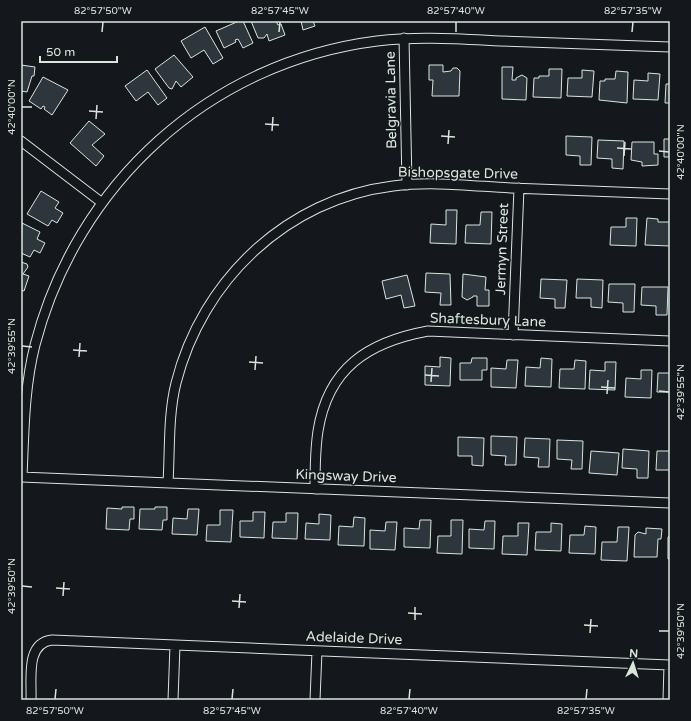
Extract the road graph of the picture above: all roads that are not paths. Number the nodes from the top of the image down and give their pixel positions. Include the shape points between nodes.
1 (404, 38) junction
2 (670, 47) edge
3 (21, 141) edge
4 (407, 185) junction
5 (519, 188) junction
6 (670, 194) edge
7 (101, 202) junction
8 (513, 335) junction
9 (670, 341) edge
10 (22, 477) edge
11 (168, 483) junction
12 (315, 489) junction
13 (670, 503) edge
14 (176, 645) junction
15 (316, 651) junction
16 (670, 665) edge
17 (32, 700) edge
18 (173, 700) edge
19 (315, 700) edge
20 (668, 700) edge

1 - 2 street
1 - 4 street, Belgravia Lane
1 - 7 street via 314,54 273,67 230,89 212,99 160,138
3 - 7 street
4 - 5 street, Bishopsgate Drive
4 - 11 street, Bishopsgate Drive via 347,196 297,218 252,252 225,282 196,328 178,376 172,410
5 - 6 street, Bishopsgate Drive
5 - 8 street, Jermyn Street
7 - 10 street via 64,265 40,329 30,370
8 - 9 street, Shaftesbury Lane
8 - 12 street, Shaftesbury Lane via 428,331 378,345 359,357 338,376 325,403 318,432
10 - 11 street, Kingsway Drive
11 - 12 street, Kingsway Drive
12 - 13 street, Kingsway Drive
14 - 15 street, Adelaide Drive
14 - 17 street, Adelaide Drive via 46,640 35,649
14 - 18 street
15 - 16 street, Adelaide Drive
15 - 19 street
16 - 20 street

